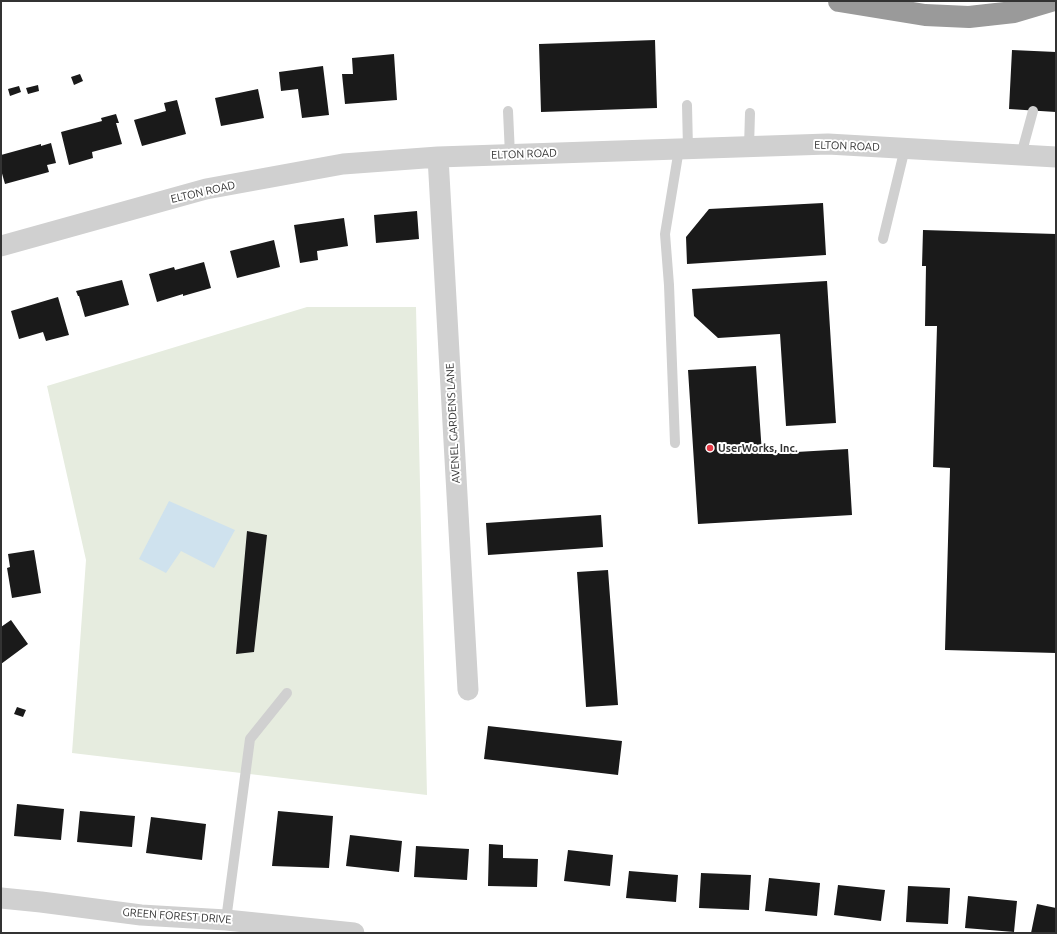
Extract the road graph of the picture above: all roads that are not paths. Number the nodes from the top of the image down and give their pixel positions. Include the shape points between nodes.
1 (839, 1) edge
2 (1051, 1) edge
3 (687, 105) dead end
4 (508, 111) dead end
5 (1033, 111) dead end
6 (750, 112) dead end
7 (749, 147) junction
8 (905, 148) junction
9 (684, 149) junction
10 (510, 154) junction
11 (1021, 155) junction
12 (438, 157) junction
13 (1056, 157) edge
14 (883, 239) dead end
15 (1, 246) edge
16 (675, 443) dead end
17 (468, 690) dead end
18 (287, 693) dead end
19 (1, 898) edge
20 (225, 926) edge
21 (354, 933) edge

1 - 2 highway via 925,15 969,17 1014,12
3 - 9 lane
4 - 10 lane
5 - 11 lane
6 - 7 lane
7 - 8 street, ELTON ROAD via 828,144
7 - 9 street, ELTON ROAD
8 - 11 street, ELTON ROAD
8 - 14 lane
9 - 10 street, ELTON ROAD
9 - 16 lane via 665,234
10 - 12 street, ELTON ROAD
11 - 13 street, ELTON ROAD
12 - 15 street, ELTON ROAD via 343,164 206,189
12 - 17 street, AVENEL GARDENS LANE
18 - 20 lane via 250,739
19 - 20 street, GREEN FOREST DRIVE
20 - 21 street, GREEN FOREST DRIVE

